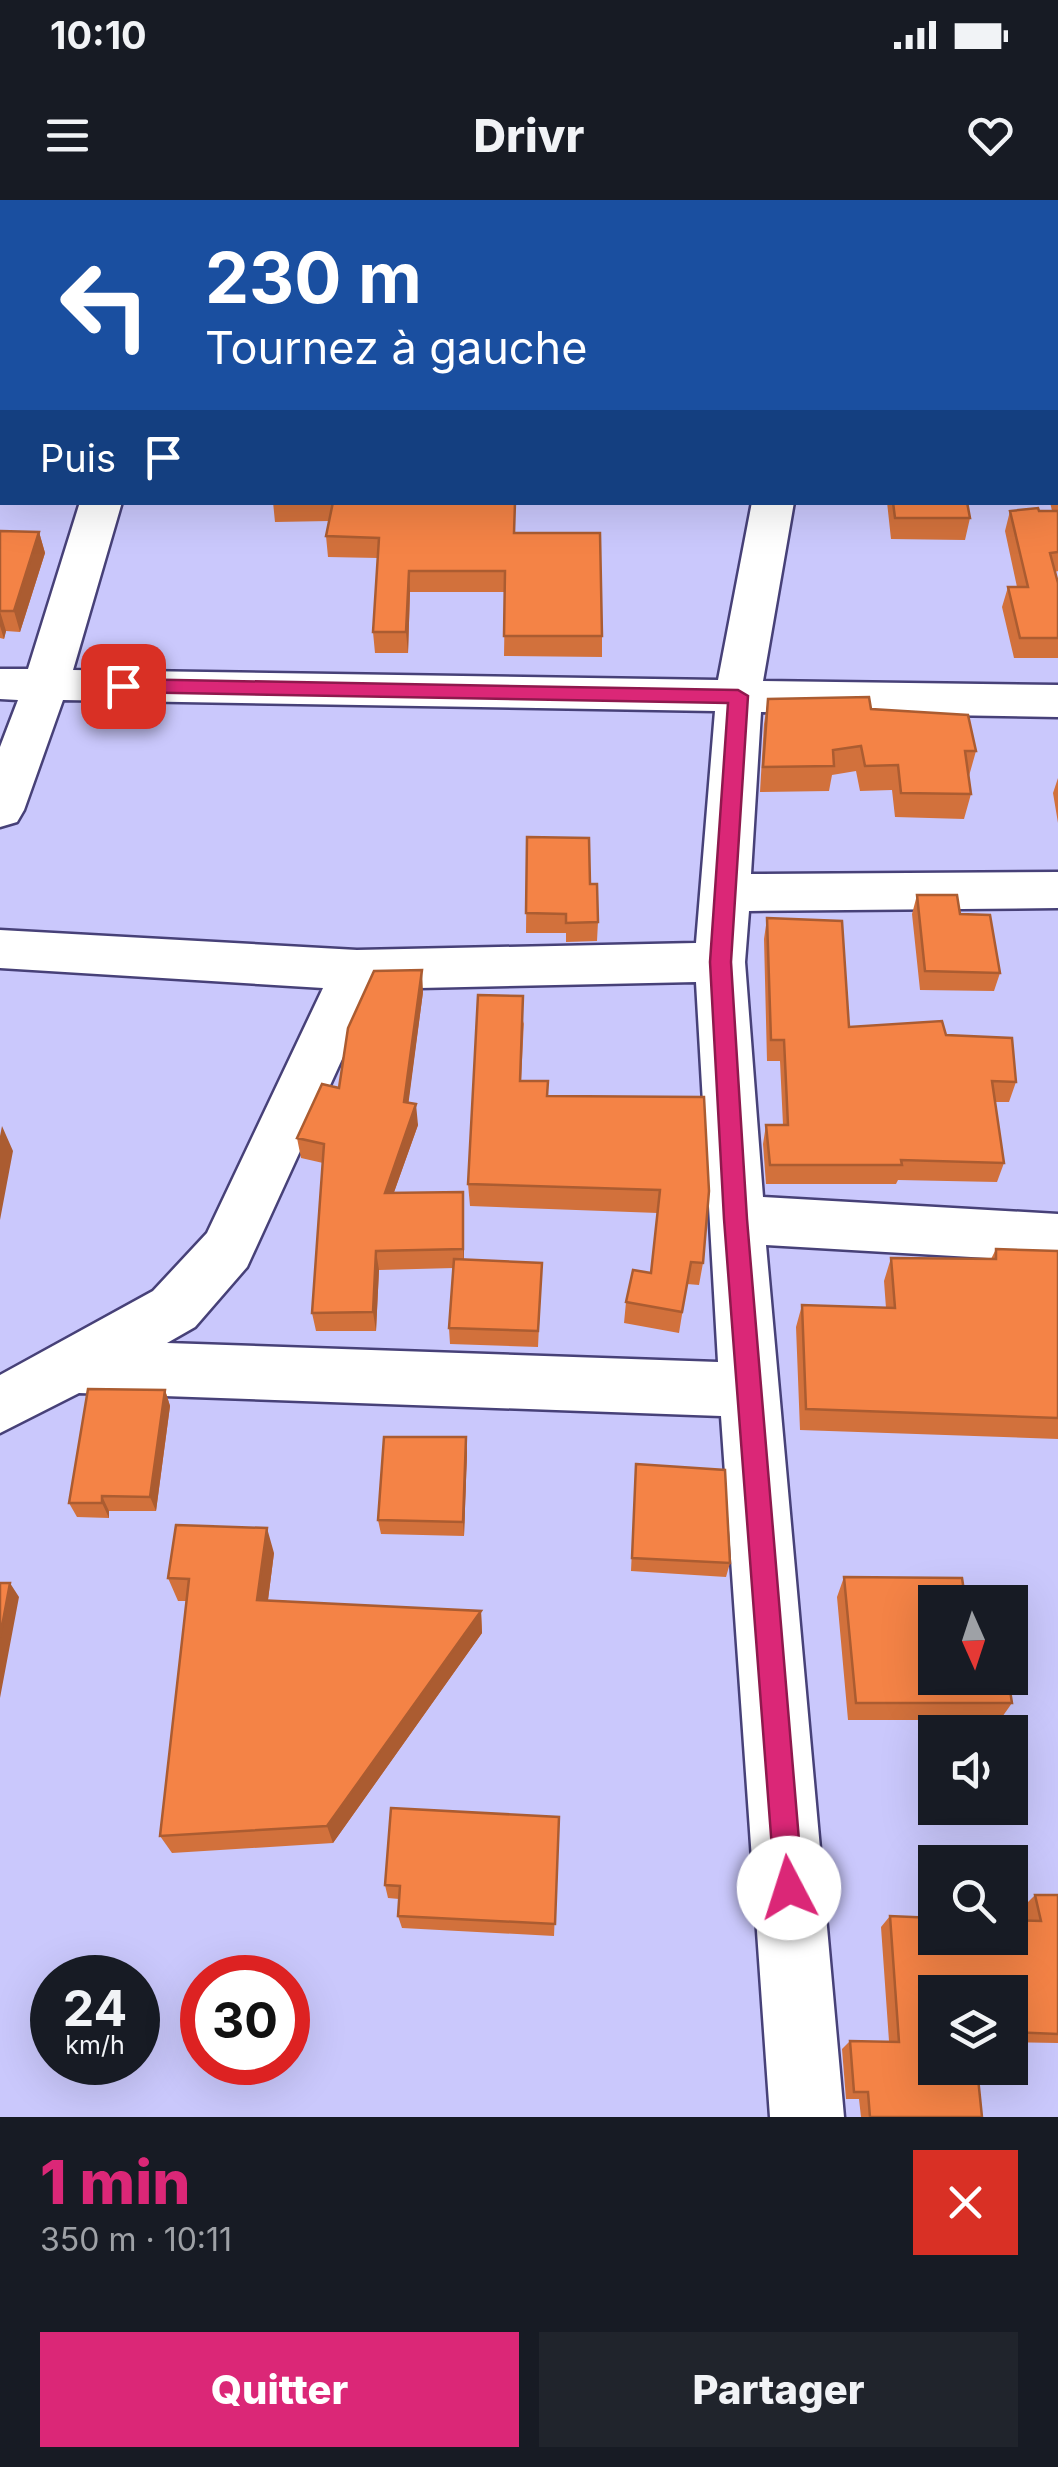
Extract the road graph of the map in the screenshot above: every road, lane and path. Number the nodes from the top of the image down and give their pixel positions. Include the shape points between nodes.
1 (99, 505) edge
2 (772, 505) edge
3 (0, 684) edge
4 (46, 684) junction
5 (738, 696) junction
6 (1058, 701) edge
7 (0, 810) edge
8 (1058, 890) edge
9 (725, 892) junction
10 (0, 949) edge
11 (720, 962) junction
12 (357, 970) junction
13 (736, 1219) junction
14 (1058, 1238) edge
15 (76, 1366) junction
16 (749, 1390) junction
17 (0, 1406) edge
18 (807, 2117) edge

1 - 4 street
2 - 5 street
3 - 4 street
4 - 5 street
4 - 7 street
5 - 6 street
5 - 9 street
8 - 9 street
9 - 11 street
10 - 12 street
11 - 12 street
11 - 13 street
12 - 15 street via 228,1250 174,1309
13 - 14 street
13 - 16 street
15 - 16 street
15 - 17 street
16 - 18 street

